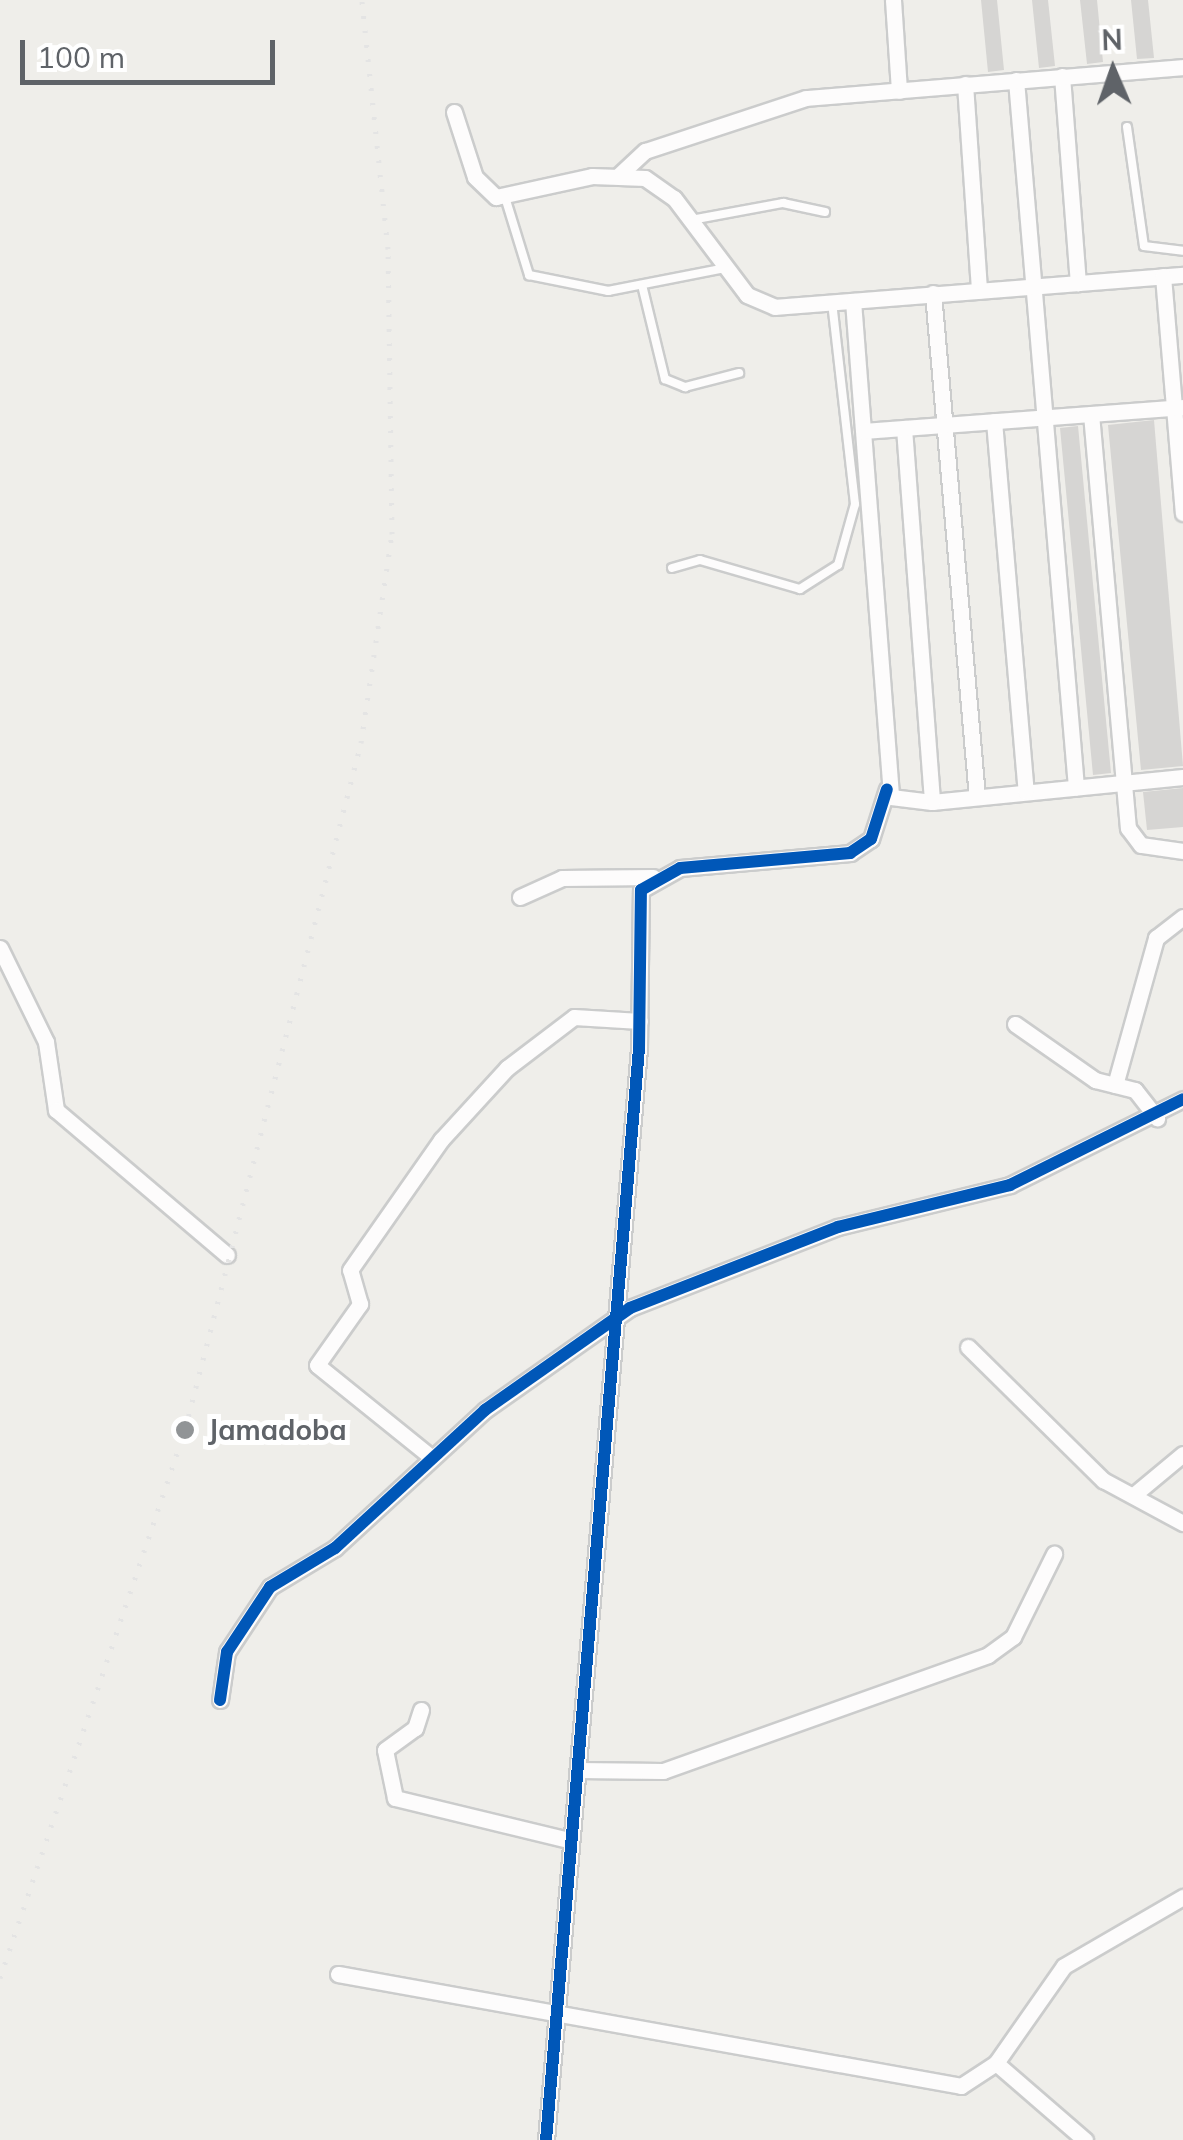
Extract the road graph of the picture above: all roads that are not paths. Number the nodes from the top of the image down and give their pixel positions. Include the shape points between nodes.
1 (893, 0) edge
2 (1183, 67) edge
3 (1062, 76) junction
4 (1016, 80) junction
5 (965, 84) junction
6 (899, 91) junction
7 (454, 112) dead end
8 (1127, 127) dead end
9 (618, 176) junction
10 (505, 196) junction
11 (825, 212) dead end
12 (691, 220) junction
13 (1183, 251) edge
14 (726, 268) junction
15 (1183, 275) edge
16 (1163, 276) junction
17 (1078, 283) junction
18 (642, 284) junction
19 (1031, 287) junction
20 (979, 291) junction
21 (933, 293) junction
22 (853, 301) junction
23 (832, 303) junction
24 (739, 373) dead end
25 (1179, 408) edge
26 (1091, 414) junction
27 (1043, 418) junction
28 (994, 421) junction
29 (946, 425) junction
30 (904, 428) junction
31 (864, 431) junction
32 (1183, 513) edge
33 (672, 568) dead end
34 (1183, 777) edge
35 (1124, 783) junction
36 (1076, 787) junction
37 (888, 789) junction
38 (1026, 792) junction
39 (977, 797) junction
40 (932, 802) junction
41 (1183, 851) edge
42 (652, 877) junction
43 (520, 896) dead end
44 (1183, 917) edge
45 (0, 948) edge
46 (640, 1021) junction
47 (1016, 1024) dead end
48 (1114, 1085) junction
49 (1183, 1099) edge
50 (1157, 1118) junction
51 (228, 1255) dead end
52 (614, 1318) junction
53 (968, 1347) dead end
54 (1183, 1454) edge
55 (431, 1457) junction
56 (1136, 1493) junction
57 (1183, 1523) edge
58 (1054, 1554) dead end
59 (220, 1700) dead end
60 (421, 1710) dead end
61 (578, 1770) junction
62 (570, 1840) junction
63 (1183, 1896) edge
64 (338, 1974) dead end
65 (559, 2010) junction
66 (996, 2063) junction
67 (546, 2140) edge
68 (1085, 2140) edge

1 - 6 street
2 - 3 street
3 - 4 street
3 - 17 street
4 - 5 street
4 - 19 street
5 - 6 street
5 - 20 street
6 - 9 street via 790,102 631,157
7 - 10 street via 476,177
8 - 13 lane via 1144,246
9 - 10 street
9 - 12 street via 659,185
10 - 18 lane via 530,276 584,291
11 - 12 lane via 784,203
12 - 14 street
14 - 18 lane
14 - 23 street via 760,303
15 - 16 street
16 - 17 street
16 - 25 street
17 - 19 street
18 - 24 lane via 665,379 686,386
19 - 20 street
19 - 27 street
20 - 21 street
21 - 22 street
21 - 29 street
22 - 23 street
22 - 31 street
23 - 33 lane via 856,504 838,565 800,589 700,560
25 - 26 street
25 - 32 street
26 - 27 street
26 - 35 street
27 - 28 street
27 - 36 street
28 - 29 street
28 - 38 street
29 - 30 street
29 - 39 street
30 - 31 street
30 - 40 street
31 - 37 street
34 - 35 street
35 - 36 street
35 - 41 street via 1134,842
36 - 38 street
37 - 40 street via 896,802
37 - 42 street via 871,839 850,853
38 - 39 street
39 - 40 street
42 - 43 street via 562,878
42 - 46 street via 639,900
44 - 48 street via 1156,938
45 - 51 street via 46,1042 56,1110
46 - 52 street
46 - 55 street via 574,1017 507,1068 441,1140 350,1270 360,1304 318,1365
47 - 48 street
48 - 50 street via 1135,1090
49 - 50 street
50 - 52 street via 1010,1185 838,1227
52 - 55 street
52 - 61 street
53 - 56 street via 1103,1480
54 - 56 street
55 - 59 street via 335,1548 270,1588 228,1652
56 - 57 street
58 - 61 street via 1014,1637 988,1655 663,1770
60 - 62 street via 415,1728 385,1750 395,1798
61 - 62 street
62 - 65 street
63 - 66 street via 1064,1966
64 - 65 street
65 - 66 street via 947,2086 974,2082
65 - 67 street
66 - 68 street

